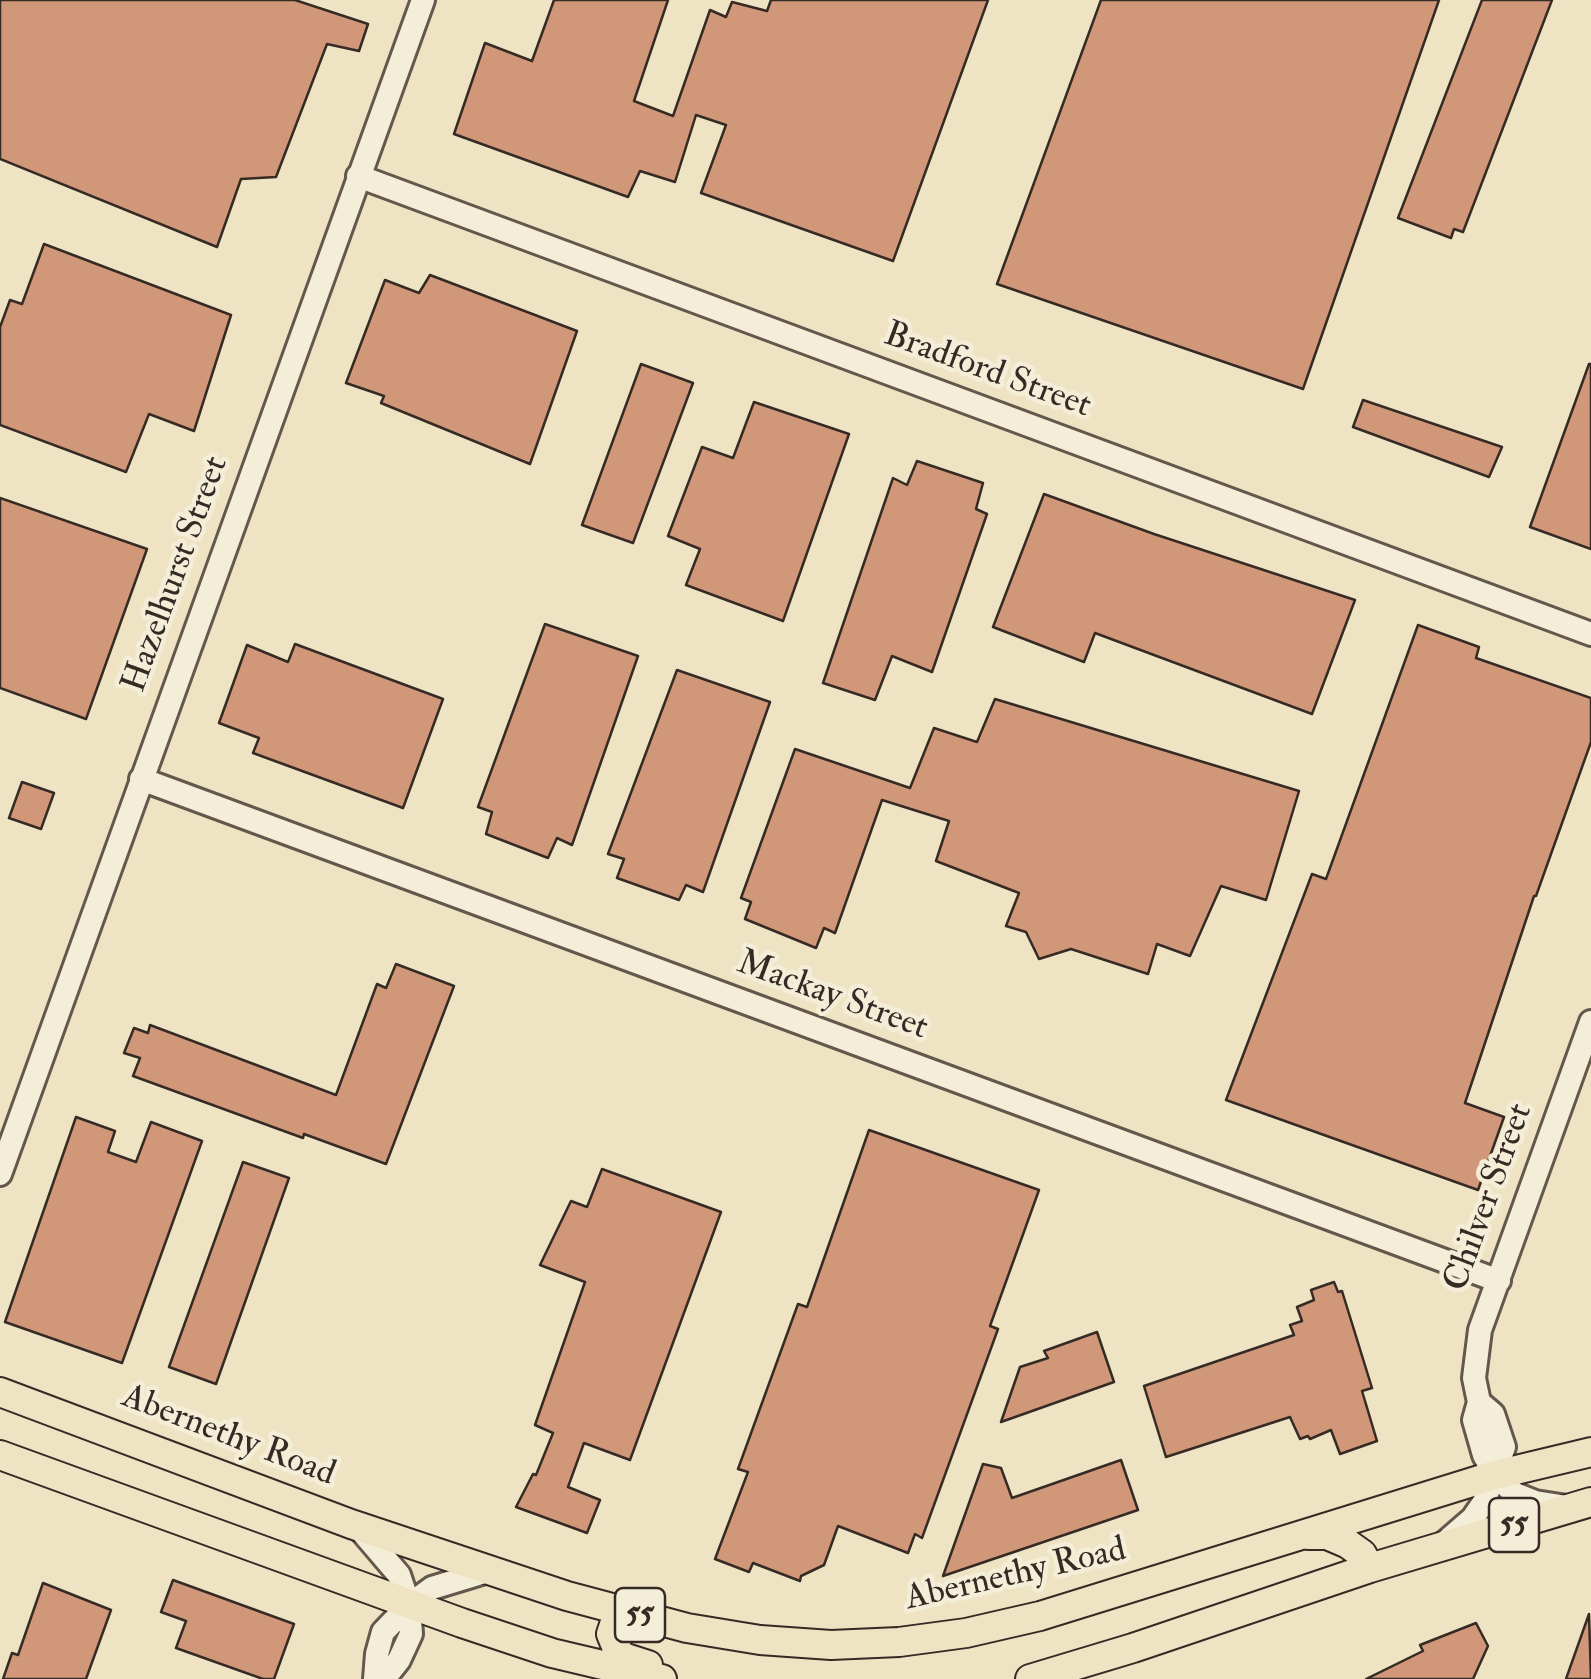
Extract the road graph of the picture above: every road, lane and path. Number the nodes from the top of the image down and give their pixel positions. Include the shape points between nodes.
1 (423, 0) edge
2 (358, 176) junction
3 (1591, 634) edge
4 (141, 779) junction
5 (1591, 1022) edge
6 (0, 1174) edge
7 (1499, 1281) junction
8 (0, 1392) edge
9 (1591, 1452) edge
10 (0, 1455) edge
11 (1495, 1475) junction
12 (1581, 1505) edge
13 (358, 1527) junction
14 (1301, 1534) junction
15 (1438, 1548) junction
16 (1370, 1568) junction
17 (490, 1570) junction
18 (409, 1605) junction
19 (619, 1610) junction
20 (375, 1679) edge
21 (384, 1679) edge
22 (662, 1679) edge
23 (670, 1679) edge
24 (1030, 1679) edge

1 - 2 street, Hazelhurst Street
2 - 3 street, Bradford Street
2 - 4 street, Hazelhurst Street
4 - 6 street, Hazelhurst Street
4 - 7 street, Mackay Street
5 - 7 street, Chilver Street
7 - 11 street, Chilver Street via 1480,1330 1474,1378 1479,1402 1492,1414 1504,1446
8 - 13 main road, Abernethy Road / 55
9 - 11 main road, Abernethy Road / 55
10 - 18 main road, 55
11 - 12 street via 1535,1502
11 - 14 main road, Abernethy Road / 55
11 - 15 street, Chilver Street via 1472,1518
12 - 15 main road, 55
13 - 17 main road, Abernethy Road / 55
13 - 18 street via 399,1575
14 - 16 main road via 1348,1544
14 - 19 main road, Abernethy Road / 55 via 1040,1616 899,1642 760,1640
15 - 16 main road, 55
16 - 24 main road, 55
17 - 18 street via 432,1588
17 - 19 main road, Abernethy Road / 55
18 - 20 street via 384,1632
18 - 21 street via 411,1634
18 - 22 main road, 55 via 552,1653
19 - 23 main road via 612,1634 620,1656

